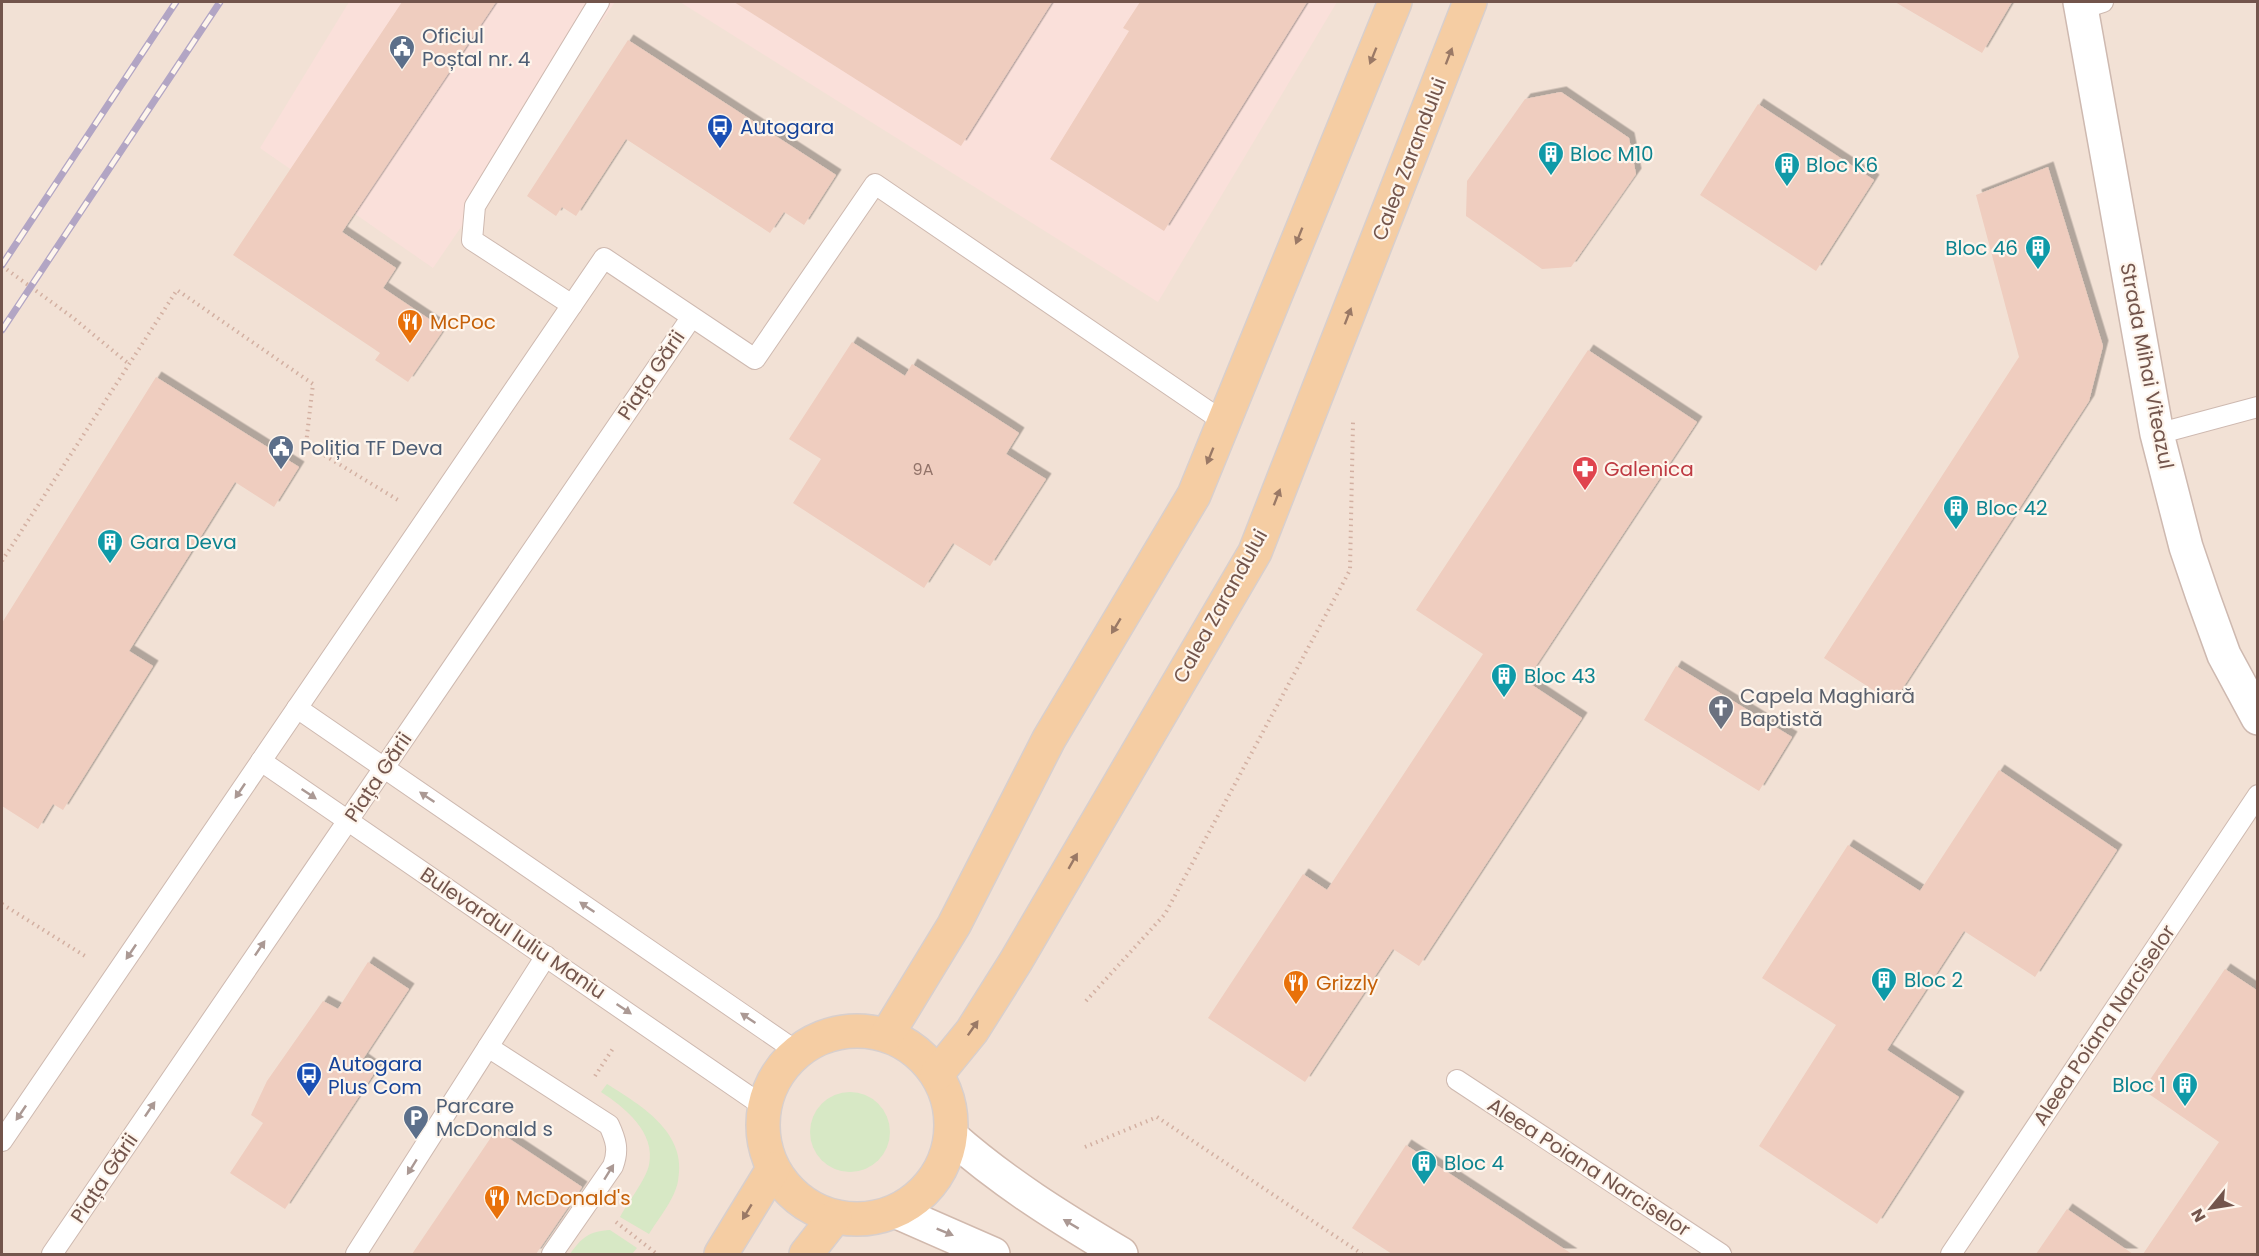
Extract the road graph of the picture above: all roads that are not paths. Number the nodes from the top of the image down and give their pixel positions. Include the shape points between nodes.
1 (599, 2) edge
2 (1395, 2) edge
3 (1470, 2) edge
4 (2088, 4) edge
5 (572, 305) junction
6 (691, 318) junction
7 (2258, 406) edge
8 (1224, 422) junction
9 (2157, 434) junction
10 (297, 708) junction
11 (2258, 718) edge
12 (261, 761) junction
13 (384, 768) junction
14 (2258, 795) edge
15 (348, 820) junction
16 (546, 956) junction
17 (887, 1035) junction
18 (488, 1047) junction
19 (796, 1051) junction
20 (937, 1074) junction
21 (1457, 1080) dead end
22 (764, 1106) junction
23 (951, 1136) junction
24 (2, 1142) edge
25 (772, 1169) junction
26 (897, 1212) junction
27 (835, 1218) junction
28 (52, 1254) edge
29 (357, 1254) edge
30 (552, 1254) edge
31 (721, 1254) edge
32 (806, 1254) edge
33 (993, 1254) edge
34 (1121, 1254) edge
35 (1720, 1254) edge
36 (1951, 1254) edge

1 - 5 lane via 475,206 472,240
2 -> 8 main road
20 -> 3 main road, Calea Zarandului via 972,1031 1016,961 1255,552
4 - 9 street, Strada Mihai Viteazul
5 - 6 lane, Piața Gării via 604,258
5 - 10 lane, Piața Gării
6 - 8 lane via 754,359 875,184
6 - 13 lane, Piața Gării
7 - 9 lane
8 -> 17 main road via 1194,495 1049,739 954,925
9 - 11 street, Strada Mihai Viteazul via 2203,597 2224,655
10 - 12 lane, Piața Gării
10 - 13 lane
12 -> 15 lane, Bulevardul Iuliu Maniu
12 -> 24 lane, Piața Gării
13 - 15 lane, Piața Gării
19 -> 13 lane
14 - 36 lane, Aleea Poiana Narciselor
15 - 16 lane, Bulevardul Iuliu Maniu
28 -> 15 lane, Piața Gării
16 - 18 lane
16 -> 22 lane, Bulevardul Iuliu Maniu
17 - 19 main road via 856,1029 824,1035
17 - 20 main road via 916,1050
18 -> 29 lane
30 -> 18 lane via 613,1166 617,1145 609,1125
19 - 22 main road via 775,1076
20 - 23 main road via 949,1104
21 - 35 lane, Aleea Poiana Narciselor
22 - 25 main road via 763,1138
23 - 26 main road via 942,1167 933,1181 922,1195
34 -> 23 street via 998,1176
25 - 27 main road via 810,1208
25 -> 31 main road
26 - 27 main road via 866,1220
26 -> 33 street
27 - 32 main road

